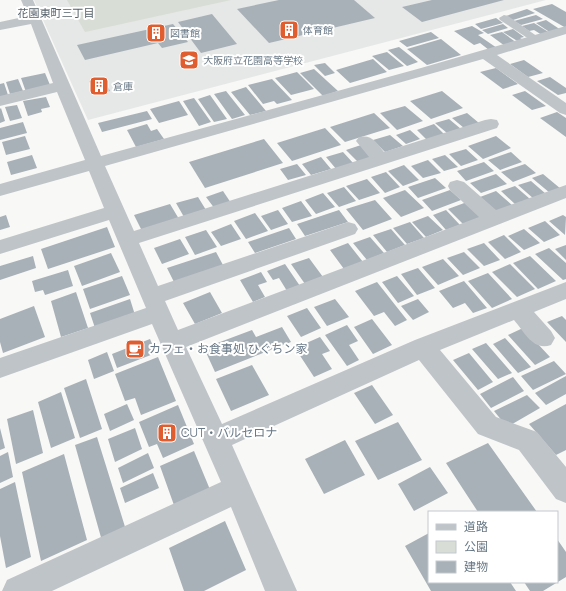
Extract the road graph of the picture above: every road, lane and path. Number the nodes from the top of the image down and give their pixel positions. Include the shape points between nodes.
1 (27, 0) edge
2 (504, 18) dead end
3 (36, 19) junction
4 (0, 26) edge
5 (566, 30) edge
6 (536, 39) junction
7 (486, 54) junction
8 (62, 86) junction
9 (0, 101) edge
10 (566, 110) edge
11 (491, 124) dead end
12 (365, 141) dead end
13 (381, 159) junction
14 (95, 163) junction
15 (457, 186) dead end
16 (0, 190) edge
17 (566, 191) edge
18 (115, 211) junction
19 (492, 218) junction
20 (348, 229) dead end
21 (127, 240) junction
22 (0, 247) edge
23 (566, 290) edge
24 (155, 304) junction
25 (518, 310) junction
26 (543, 338) dead end
27 (173, 342) junction
28 (423, 347) junction
29 (0, 368) edge
30 (216, 439) junction
31 (238, 490) junction
32 (566, 490) edge
33 (18, 591) edge
34 (281, 591) edge

1 - 3 street
2 - 6 lane
3 - 4 street
3 - 8 street
5 - 6 street
6 - 7 street
7 - 10 street
7 - 14 street
8 - 9 street
8 - 14 street
11 - 13 street
12 - 13 street
13 - 21 street
14 - 16 street
14 - 18 street
15 - 19 street
17 - 19 street
18 - 21 street
18 - 22 street
19 - 27 street
20 - 24 street
21 - 24 street
23 - 25 street
24 - 27 street
24 - 29 street
25 - 26 street
25 - 28 street
27 - 30 street
28 - 30 street
28 - 32 street via 487,426 528,441
30 - 31 street
31 - 33 street
31 - 34 street

